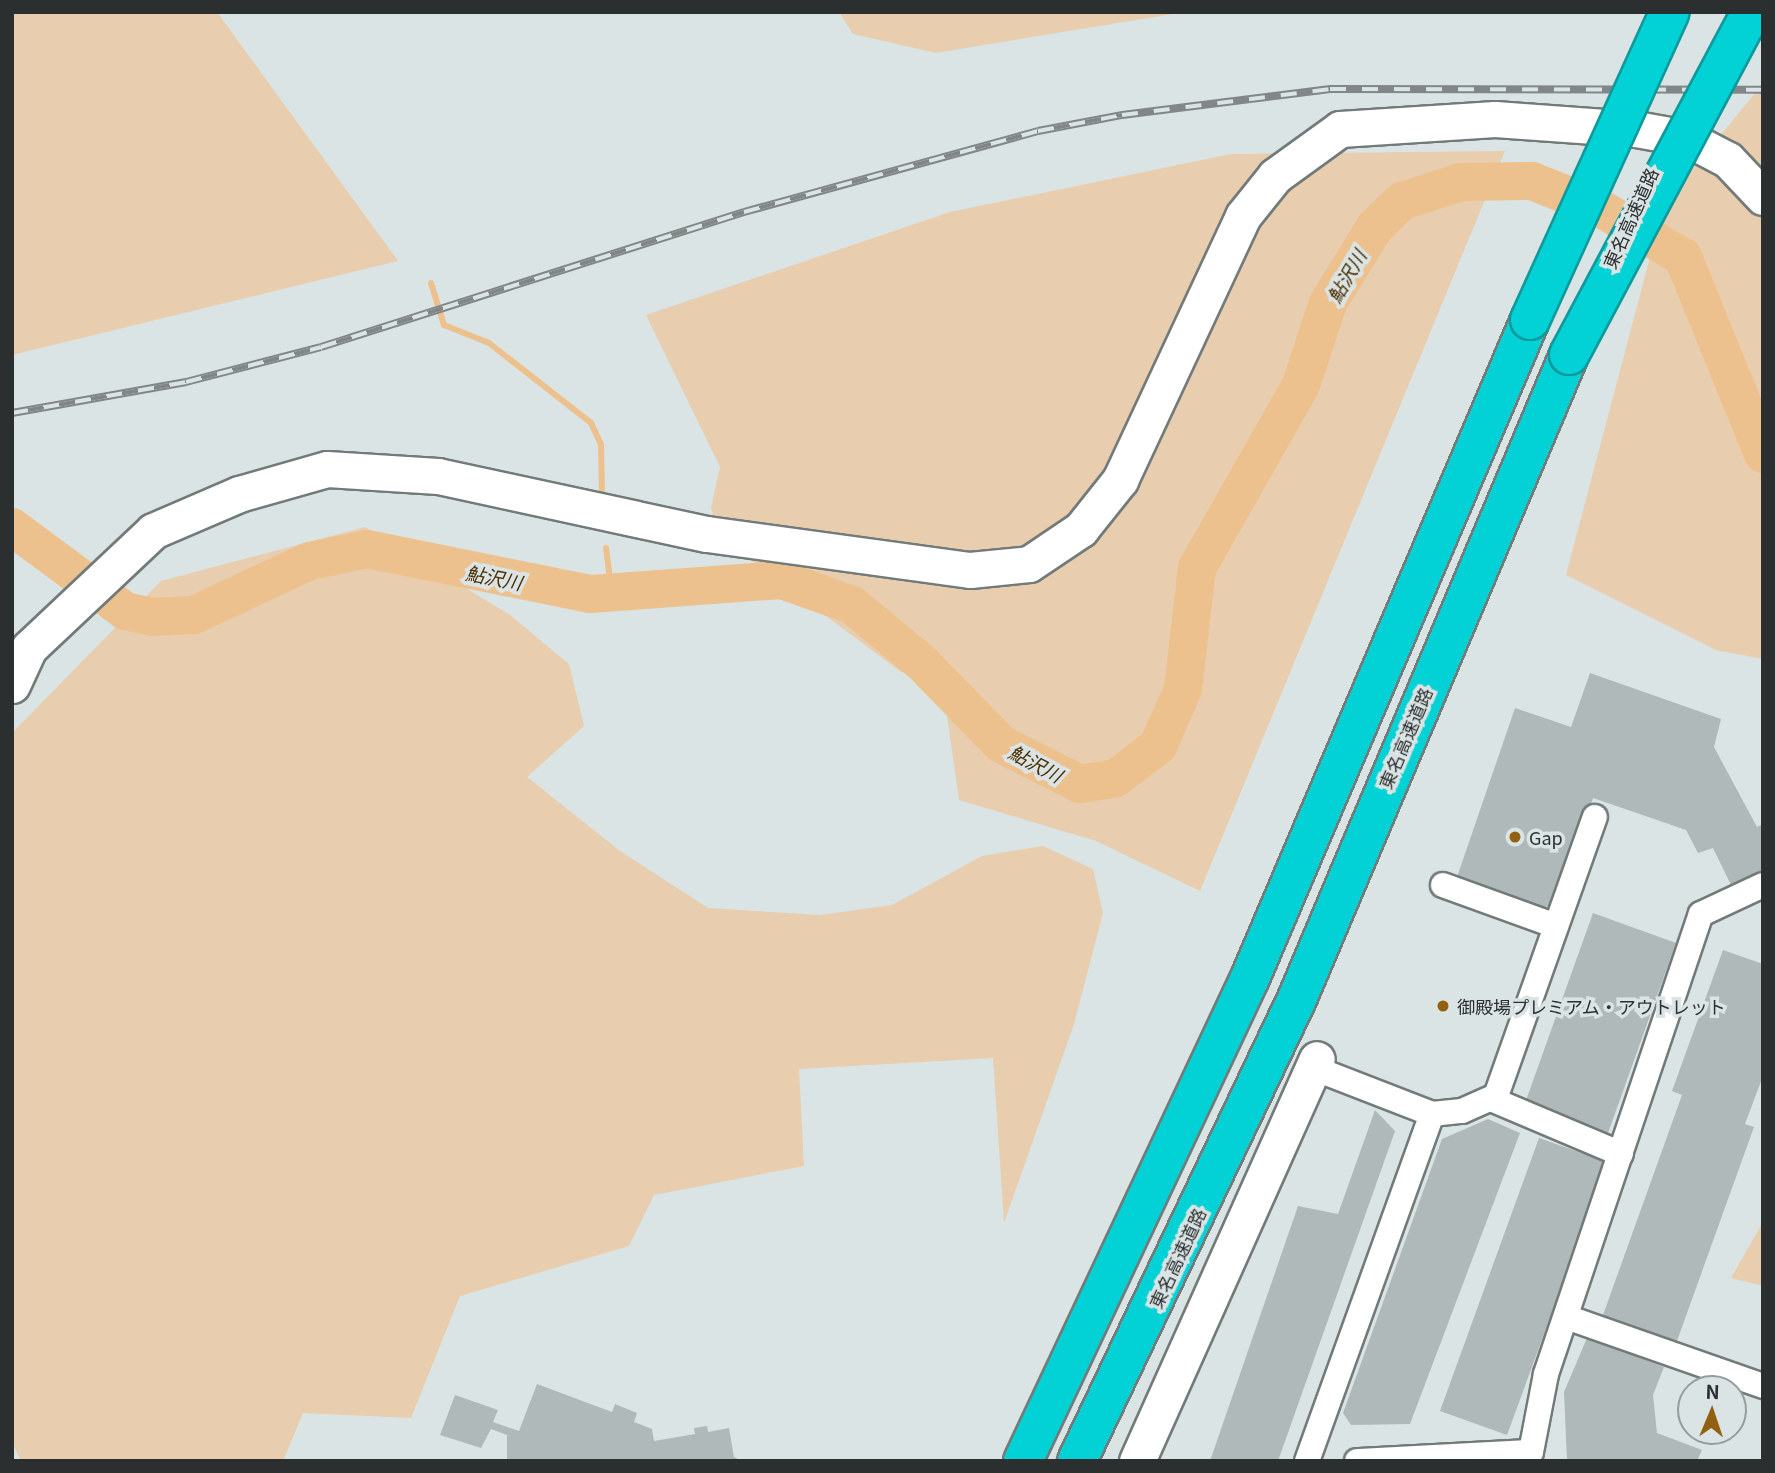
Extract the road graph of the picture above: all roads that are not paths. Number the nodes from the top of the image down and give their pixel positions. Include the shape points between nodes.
1 (1670, 12) edge
2 (1725, 12) edge
3 (1751, 12) edge
4 (1763, 197) edge
5 (1569, 355) junction
6 (12, 685) edge
7 (1595, 817) dead end
8 (1443, 885) dead end
9 (1763, 885) edge
10 (1556, 926) junction
11 (1323, 1066) joint
12 (1491, 1099) junction
13 (1432, 1114) junction
14 (1620, 1154) junction
15 (1566, 1317) junction
16 (1763, 1386) edge
17 (1023, 1461) edge
18 (1077, 1461) edge
19 (1137, 1461) edge
20 (1307, 1461) edge
21 (1357, 1461) edge

1 - 17 highway, bridge via 1530,320 1250,978
2 - 5 highway, 東名高速道路, bridge
3 - 5 highway, bridge
4 - 6 street via 1728,160 1686,138 1636,129 1495,119 1340,129 1275,176 1243,216 1119,480 1081,529 1030,564 970,570 707,534 438,476 327,469 239,494 153,531 29,649
5 - 18 highway, 東名高速道路 via 1297,999
7 - 10 street
8 - 10 street
9 - 14 street via 1701,914
10 - 12 street
11 - 13 street
11 - 19 street
12 - 13 street
12 - 14 street
13 - 20 street
14 - 15 street
15 - 16 street
15 - 21 street via 1531,1452

